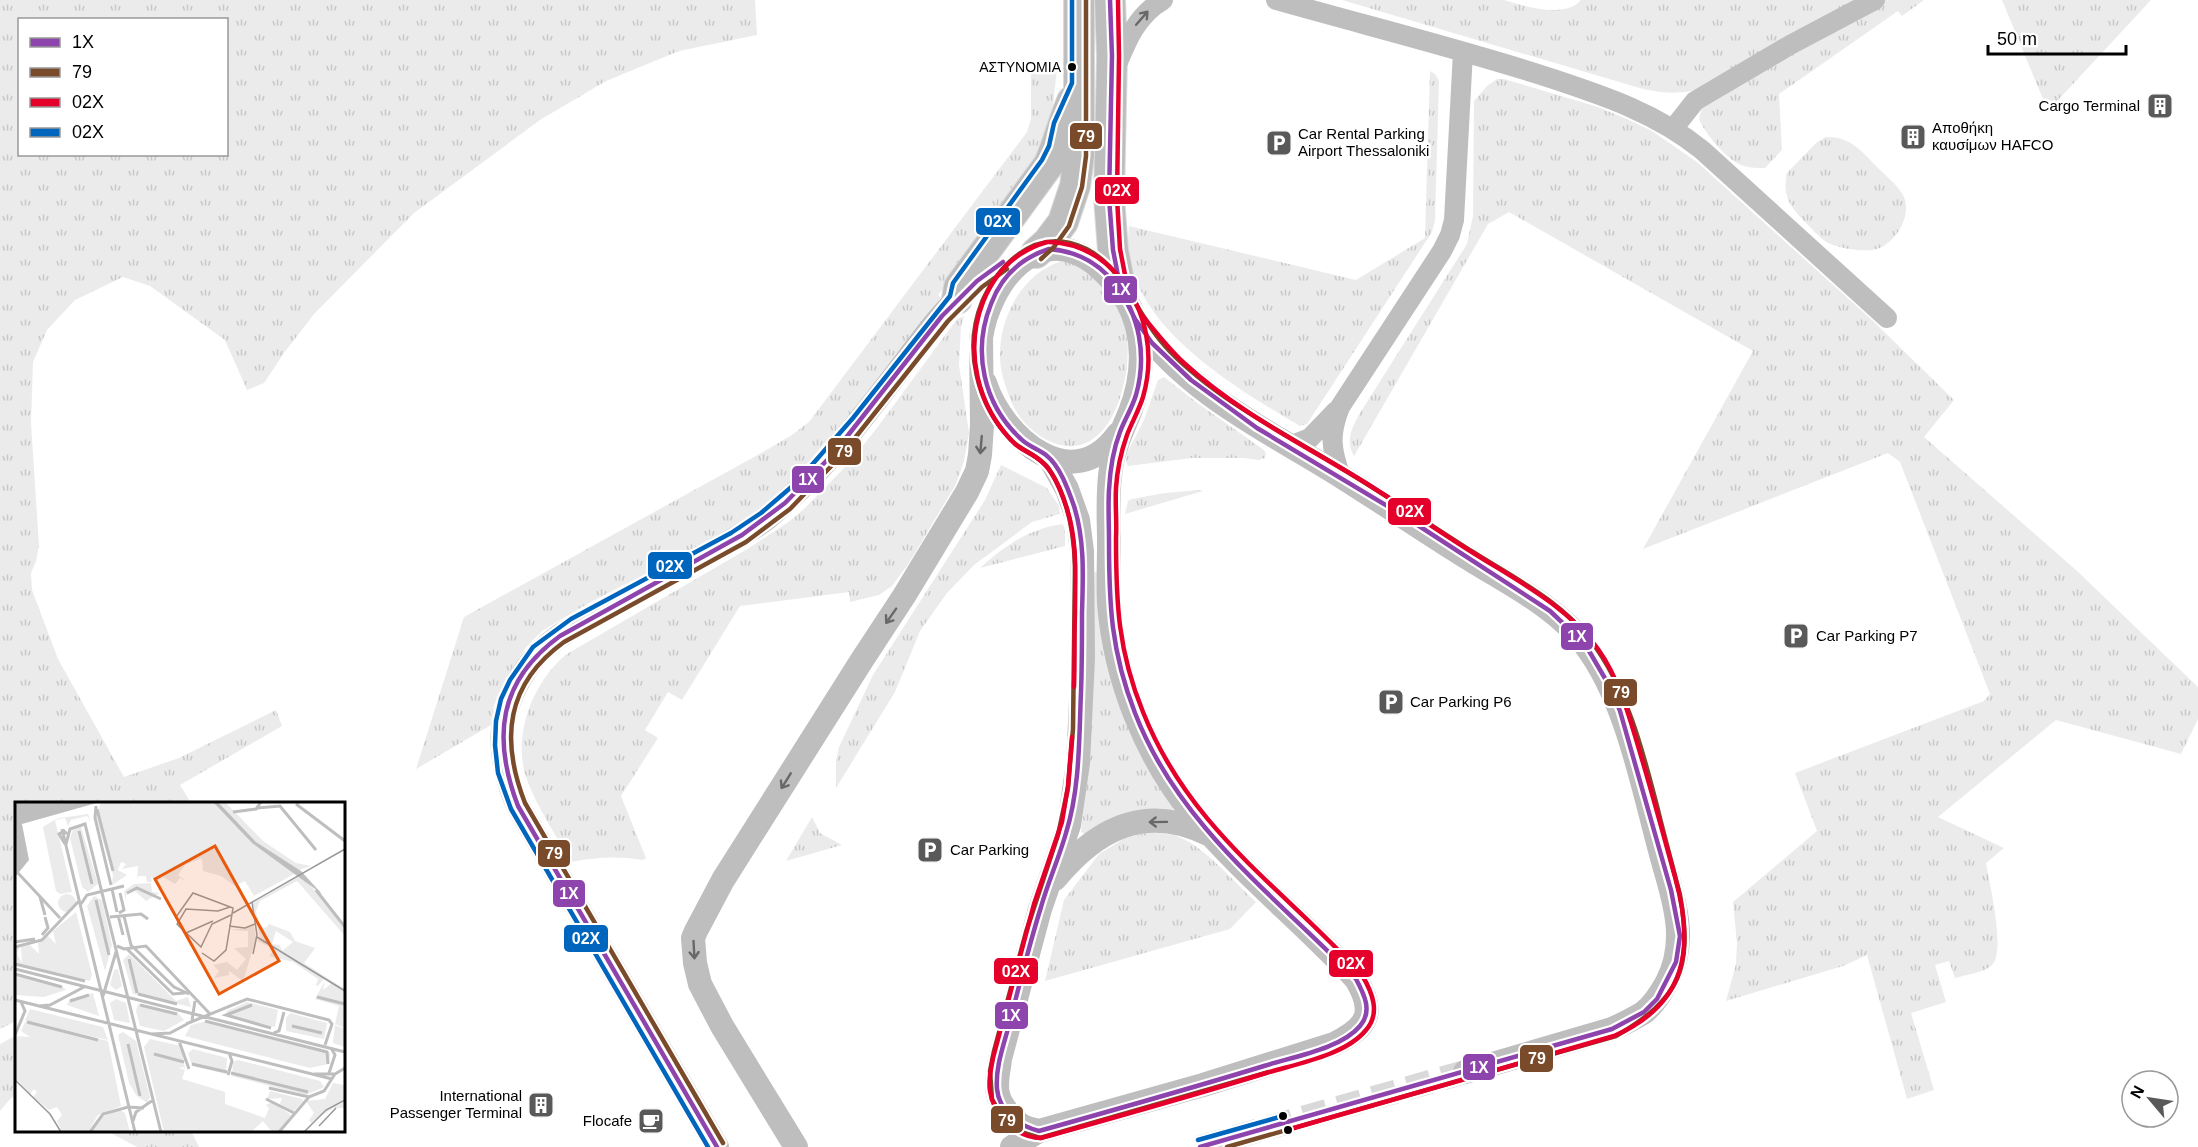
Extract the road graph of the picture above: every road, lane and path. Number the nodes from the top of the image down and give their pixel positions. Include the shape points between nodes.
1 (1079, 0) edge
2 (1110, 0) edge
3 (1163, 0) edge
4 (1276, 0) edge
5 (1875, 0) edge
6 (1463, 52) junction
7 (1111, 81) junction
8 (1080, 85) junction
9 (1673, 129) junction
10 (1028, 257) junction
11 (1121, 291) junction
12 (957, 299) junction
13 (1887, 318) dead end
14 (1135, 319) junction
15 (981, 366) junction
16 (1340, 407) junction
17 (1120, 432) junction
18 (1289, 446) junction
19 (1049, 457) junction
20 (1341, 477) junction
21 (1213, 837) junction
22 (1046, 890) junction
23 (1465, 1072) tunnel mouth
24 (1039, 1131) junction
25 (717, 1147) edge
26 (796, 1147) edge
27 (1012, 1147) edge

1 - 8 main road
2 - 7 main road
7 -> 3 street via 1132,31
4 - 6 street
5 - 9 street via 1695,101
6 - 9 street via 1606,97
6 - 16 street via 1450,235
7 - 11 main road via 1110,218
8 - 10 main road via 1079,156 1072,199 1063,222 1048,242
8 - 12 main road via 1049,164 959,287
9 - 13 street via 1702,150
10 - 11 street via 1049,249 1081,255 1105,272
10 - 12 street via 997,265
10 - 15 street via 1001,283 987,311 981,338
11 - 14 street
12 - 25 street via 859,423 801,488 766,519 735,539 554,640 527,667 502,722 505,772 518,806
14 - 17 street via 1141,349 1139,381
14 - 18 street via 1152,343 1191,380
15 - 19 street via 987,389 1006,423 1023,441
15 -> 26 street via 980,455 967,492 723,880 693,938 700,984
16 - 18 street via 1310,438
16 - 20 street via 1333,424 1332,453
17 - 19 street via 1105,450 1083,461 1064,462
17 - 21 street via 1109,482 1109,603 1121,669 1146,742
18 - 20 street
19 - 22 street via 1067,489 1080,533 1083,658 1075,793 1069,825
20 - 23 street via 1534,600 1585,644 1620,711 1671,890 1680,936 1676,962 1657,999 1644,1012 1612,1029
21 -> 22 street via 1176,822 1119,827 1075,855
21 - 24 street via 1356,979 1366,1001 1364,1023 1353,1035 1334,1044
22 - 24 street via 998,1077 1002,1104 1024,1127
24 - 27 street

